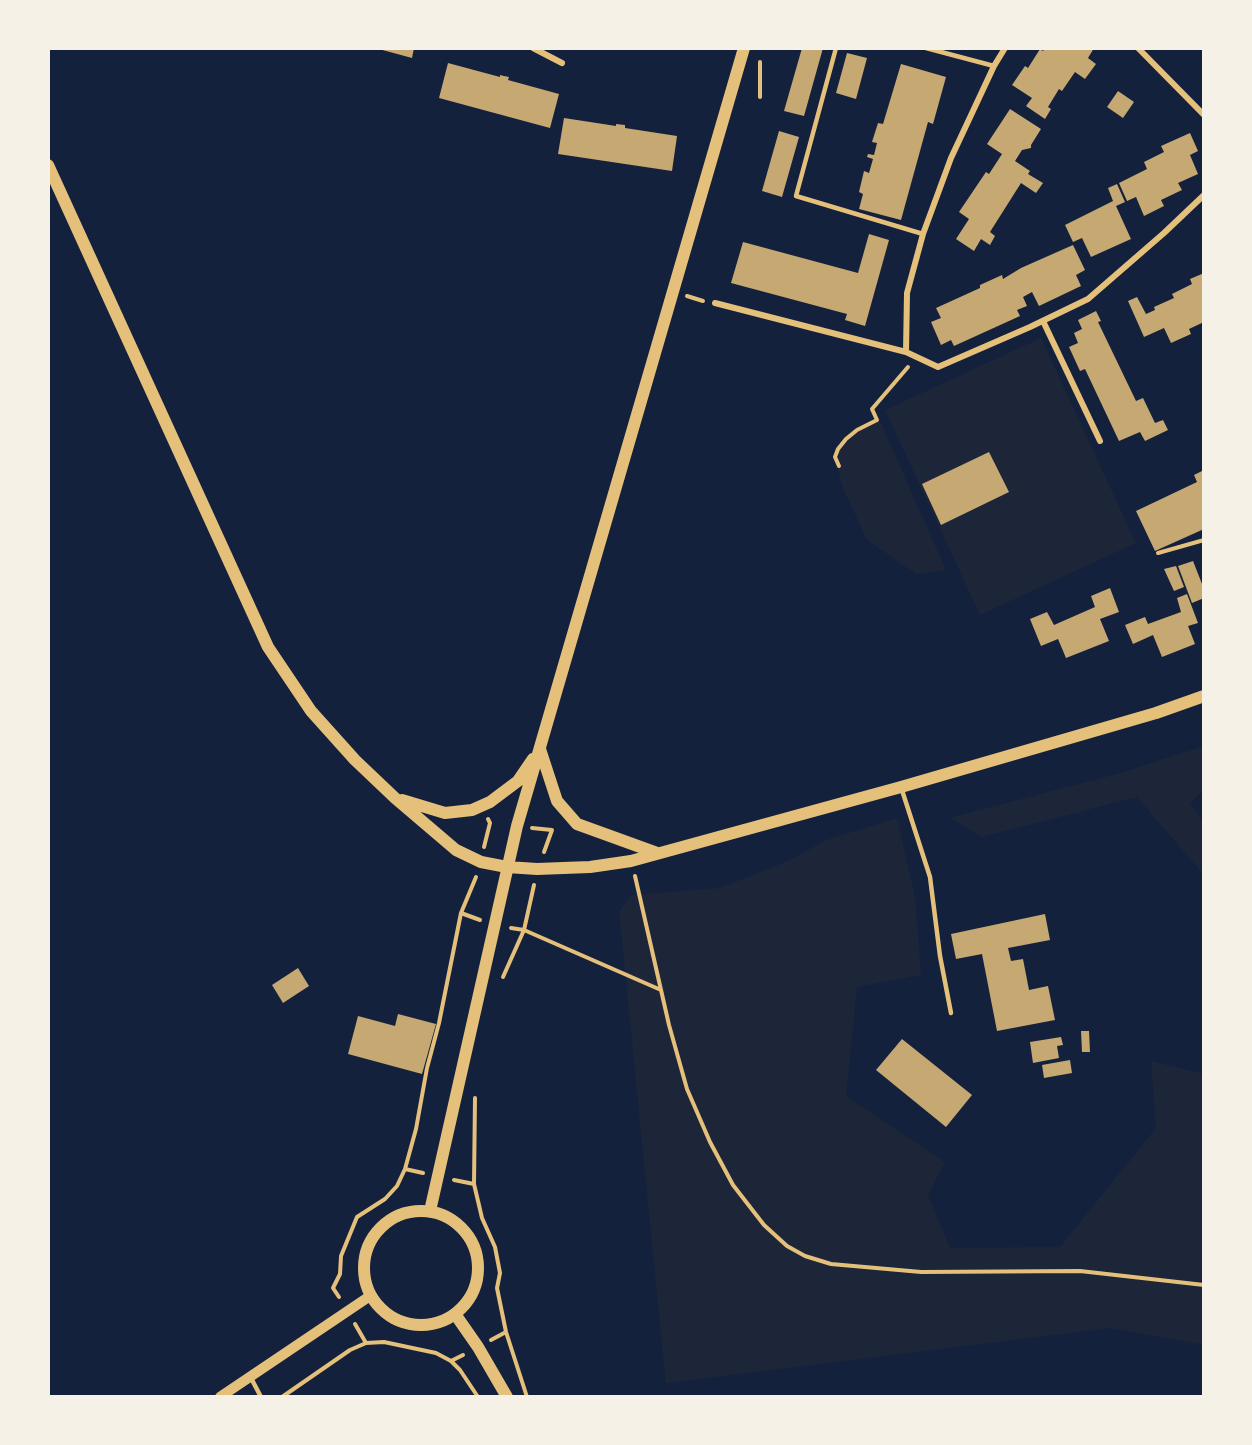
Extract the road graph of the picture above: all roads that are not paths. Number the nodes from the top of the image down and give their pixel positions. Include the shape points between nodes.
1 (533, 48) edge
2 (744, 48) edge
3 (836, 48) edge
4 (926, 48) edge
5 (1005, 48) edge
6 (1138, 48) edge
7 (562, 63) dead end
8 (994, 66) junction
9 (1204, 115) edge
10 (48, 165) edge
11 (1204, 195) edge
12 (923, 234) junction
13 (715, 303) road end
14 (1043, 321) junction
15 (906, 352) junction
16 (1100, 441) dead end
17 (1204, 696) edge
18 (540, 749) junction
19 (901, 787) junction
20 (395, 798) junction
21 (658, 853) junction
22 (507, 867) junction
23 (951, 1012) dead end
24 (430, 1211) junction
25 (370, 1296) junction
26 (455, 1314) junction
27 (250, 1375) junction
28 (220, 1397) edge
29 (261, 1397) edge
30 (507, 1397) edge

1 - 7 street
2 - 18 main road
3 - 12 lane via 796,196
4 - 8 lane
5 - 8 street
6 - 9 street
8 - 12 street via 951,158
10 - 20 main road via 268,647 311,711
11 - 14 street via 1088,299
12 - 15 street via 907,293
13 - 15 street
14 - 15 street via 938,367
14 - 16 street
17 - 19 main road
18 - 20 main road via 518,781 490,802 471,810 445,813
18 - 21 main road via 557,801 577,824
18 - 22 main road
19 - 21 main road
19 - 23 lane via 930,878
20 - 22 main road via 456,850
21 - 22 main road via 590,867
22 - 24 main road
24 - 25 main road via 412,1210 394,1217 369,1242 364,1278
24 - 26 main road via 448,1216 463,1228 474,1244 479,1262 478,1281 471,1298
25 - 26 main road via 380,1309 410,1325 444,1321
25 - 27 street
26 - 30 main road
27 - 28 street
27 - 29 lane

